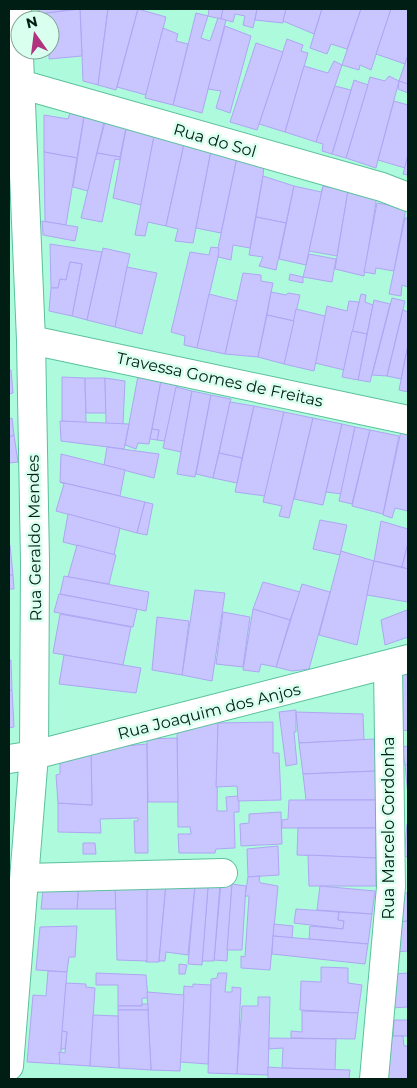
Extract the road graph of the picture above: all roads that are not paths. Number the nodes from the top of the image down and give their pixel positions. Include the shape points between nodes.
1 (17, 9) edge
2 (20, 84) junction
3 (408, 197) edge
4 (31, 340) junction
5 (408, 420) edge
6 (398, 662) edge
7 (21, 757) edge
8 (223, 873) dead end
9 (25, 878) junction
10 (9, 1066) edge
11 (374, 1079) edge

1 - 2 street, Rua Geraldo Mendes
2 - 3 street, Rua do Sol
2 - 4 street, Rua Geraldo Mendes
4 - 5 street, Travessa Gomes de Freitas
4 - 7 street, Rua Geraldo Mendes via 35,561
6 - 7 street, Rua Joaquim dos Anjos
6 - 11 street, Rua Marcelo Cordonha via 391,887
7 - 9 street, Rua Geraldo Mendes
8 - 9 street
9 - 10 street, Rua Geraldo Mendes

